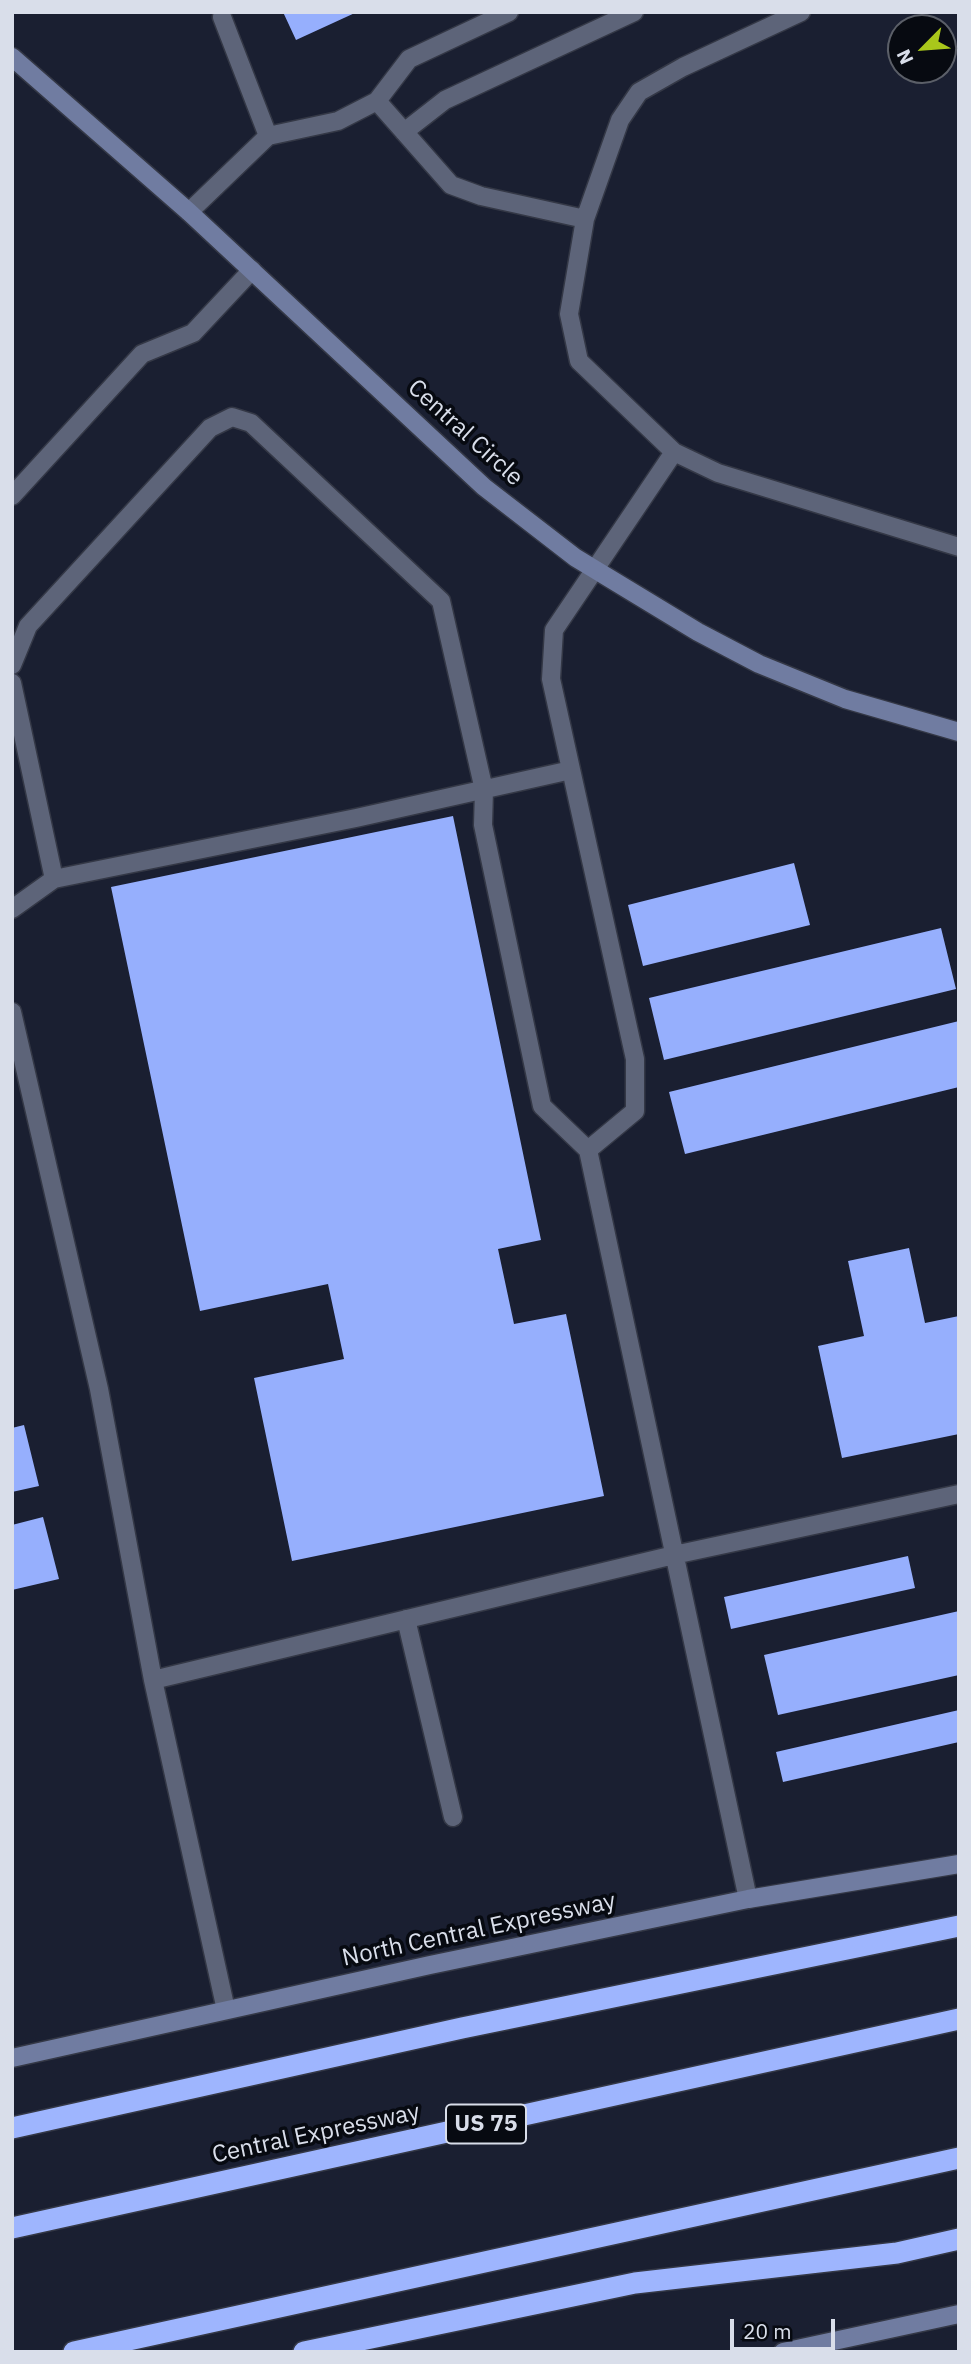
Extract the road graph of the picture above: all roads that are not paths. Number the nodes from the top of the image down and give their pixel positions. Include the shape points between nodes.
1 (509, 12) edge
2 (634, 12) edge
3 (801, 12) edge
4 (222, 17) dead end
5 (12, 57) edge
6 (377, 101) junction
7 (404, 132) junction
8 (268, 136) junction
9 (189, 212) junction
10 (584, 219) junction
11 (252, 270) junction
12 (674, 452) junction
13 (12, 496) edge
14 (959, 547) edge
15 (594, 569) junction
16 (12, 665) edge
17 (12, 683) edge
18 (959, 732) edge
19 (571, 770) junction
20 (484, 790) junction
21 (54, 879) junction
22 (12, 909) edge
23 (12, 1012) edge
24 (588, 1150) junction
25 (959, 1494) edge
26 (674, 1555) junction
27 (406, 1619) junction
28 (153, 1679) junction
29 (453, 1817) dead end
30 (959, 1864) edge
31 (748, 1899) junction
32 (959, 1926) edge
33 (226, 2010) junction
34 (959, 2019) edge
35 (12, 2058) edge
36 (12, 2128) edge
37 (959, 2158) edge
38 (12, 2228) edge
39 (959, 2239) edge
40 (959, 2314) edge
41 (74, 2352) edge
42 (304, 2352) edge
43 (783, 2352) edge

1 - 6 lane via 409,59
2 - 7 lane via 445,100
3 - 10 lane via 639,92 620,120
4 - 8 lane
5 - 9 street, Central Circle
6 - 7 lane
6 - 8 lane via 338,121
7 - 10 lane via 451,184 481,196
8 - 9 lane
9 - 11 street, Central Circle
10 - 12 lane via 569,314 579,361
11 - 13 lane via 193,333 142,354
11 - 15 street, Central Circle via 484,487
12 - 14 lane via 718,473
12 - 15 lane
15 - 18 street, Central Circle via 759,664 845,699
15 - 19 lane via 554,629 551,678
16 - 20 lane via 28,626 210,428 232,416 251,423 441,601
17 - 21 lane
19 - 20 lane
19 - 24 lane via 635,1059 635,1111
20 - 21 lane
20 - 24 lane via 483,825 542,1106
21 - 22 lane
23 - 28 lane via 99,1389
24 - 26 lane
25 - 26 lane
26 - 27 lane
26 - 31 lane
27 - 28 lane
27 - 29 lane
28 - 33 lane
30 - 31 street, North Central Expressway
31 - 33 street, North Central Expressway
32 - 36 highway via 462,2028
33 - 35 street, North Central Expressway
34 - 38 highway, Central Expressway / US 75
37 - 41 highway
39 - 42 highway via 897,2253 635,2283
40 - 43 street

